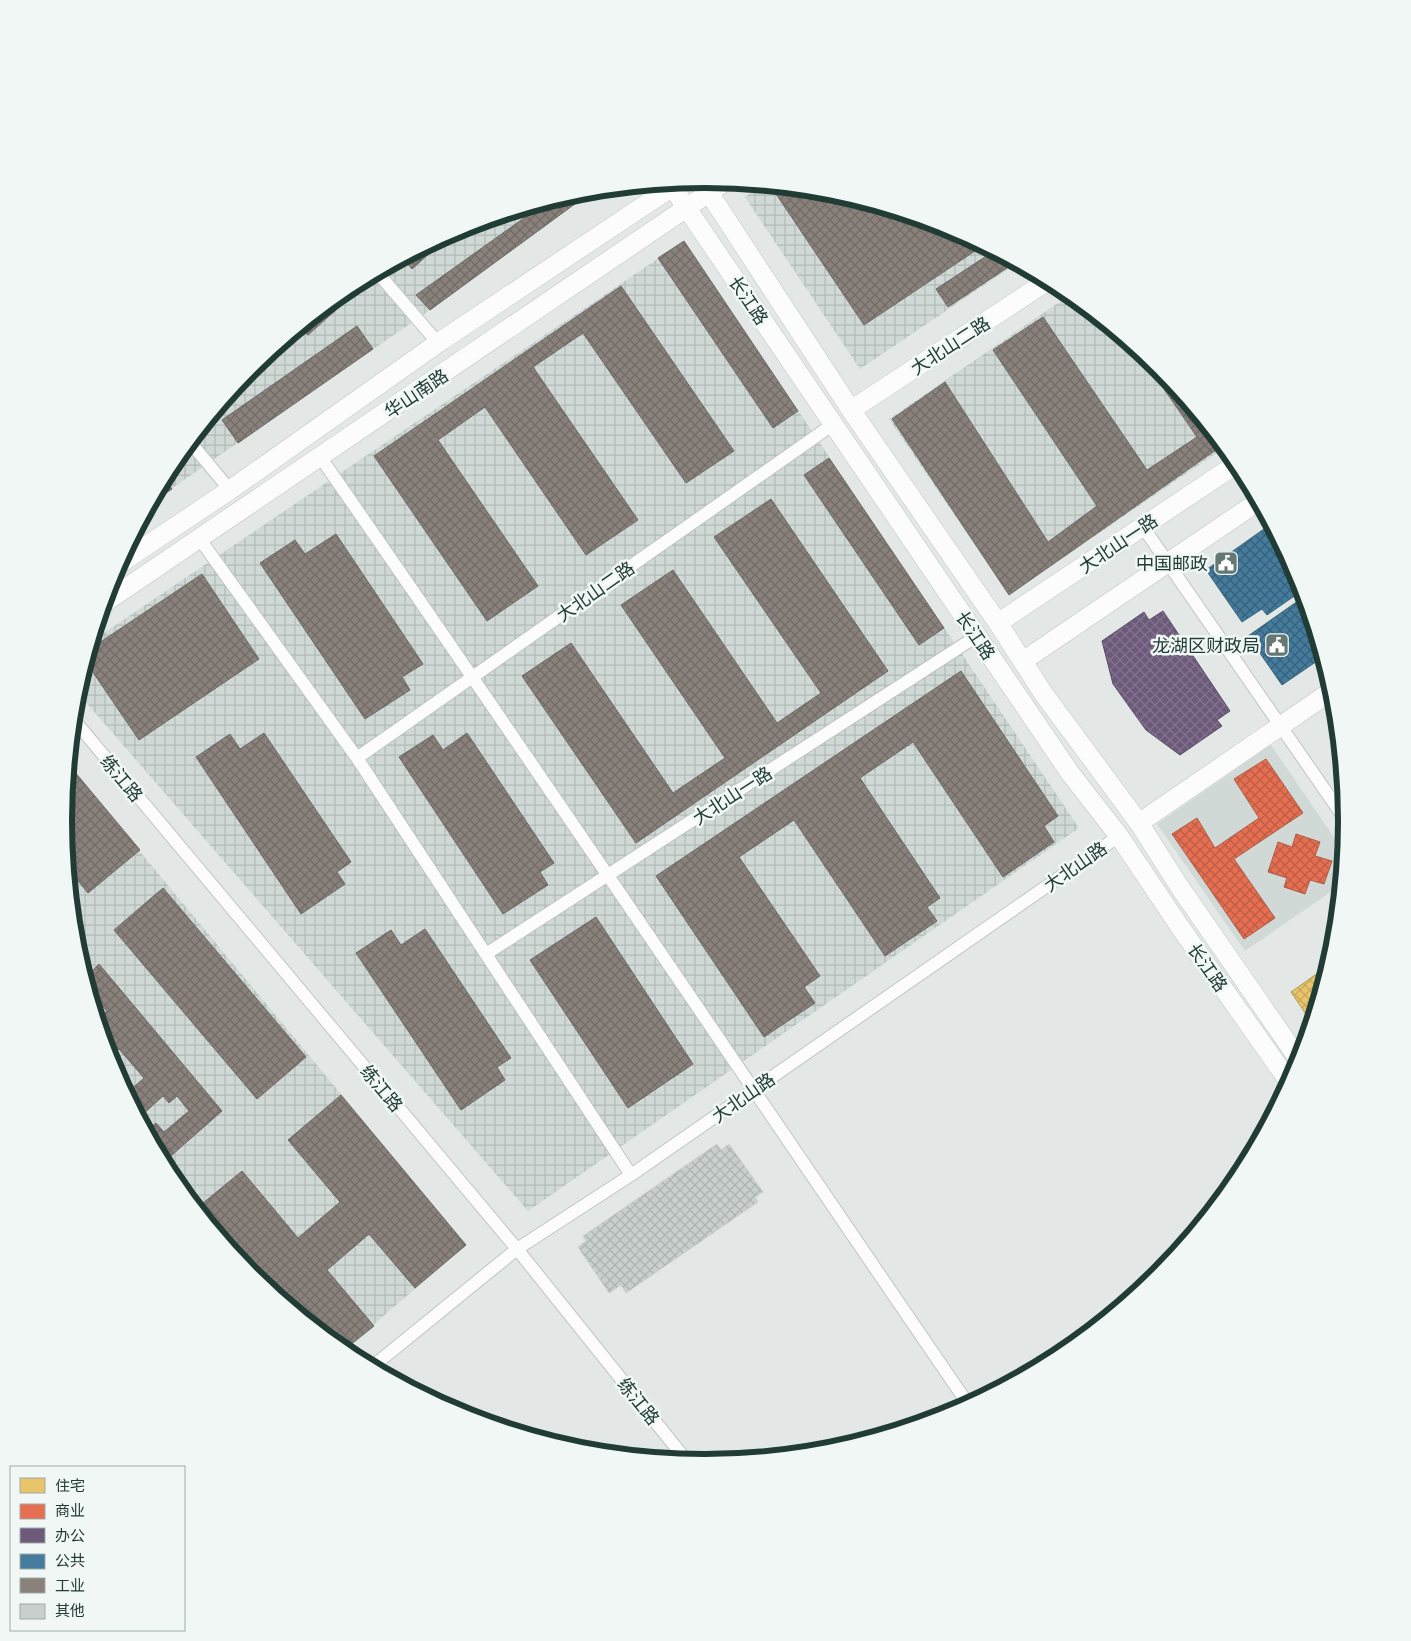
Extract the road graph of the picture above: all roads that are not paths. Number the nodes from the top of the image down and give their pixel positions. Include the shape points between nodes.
1 (702, 188) edge
2 (705, 188) edge
3 (667, 189) edge
4 (677, 189) edge
5 (687, 207) junction
6 (381, 277) edge
7 (1042, 285) edge
8 (438, 343) junction
9 (851, 410) junction
10 (832, 425) junction
11 (194, 447) edge
12 (321, 458) junction
13 (1231, 468) edge
14 (230, 490) junction
15 (1254, 504) edge
16 (1144, 527) junction
17 (199, 538) junction
18 (132, 555) edge
19 (1168, 562) junction
20 (114, 596) edge
21 (998, 623) junction
22 (977, 636) junction
23 (1023, 661) junction
24 (473, 676) junction
25 (1326, 695) edge
26 (1280, 726) junction
27 (80, 727) edge
28 (357, 758) junction
29 (1338, 809) edge
30 (1139, 823) junction
31 (1119, 836) junction
32 (607, 876) junction
33 (486, 954) junction
34 (1294, 1053) edge
35 (1284, 1075) edge
36 (753, 1090) junction
37 (631, 1175) junction
38 (517, 1249) junction
39 (377, 1362) edge
40 (964, 1398) edge
41 (680, 1453) edge

1 - 5 street, 华山南路
2 - 9 street, 长江路
3 - 8 street, 华山南路
4 - 5 street, 长江路
5 - 10 street, 长江路
5 - 12 street, 华山南路
6 - 8 street
7 - 9 street, 大北山二路
8 - 14 street, 华山南路
9 - 21 street, 长江路
10 - 22 street, 长江路
10 - 24 street, 大北山二路
11 - 14 street
12 - 17 street, 华山南路
12 - 24 street
13 - 16 street, 大北山一路
14 - 18 street, 华山南路
15 - 19 street
16 - 19 street
16 - 21 street, 大北山一路
17 - 20 street, 华山南路
17 - 28 street
19 - 23 street
19 - 26 street
21 - 23 street, 长江路
22 - 31 street, 长江路 via 1070,774
22 - 32 street, 大北山一路
23 - 30 street, 长江路
24 - 28 street, 大北山二路
24 - 32 street
25 - 26 street
26 - 29 street
26 - 30 street
27 - 38 street, 练江路
28 - 33 street
30 - 34 street, 长江路 via 1178,886
31 - 35 street, 长江路
31 - 36 street, 大北山路
32 - 33 street, 大北山一路
32 - 36 street
33 - 37 street
36 - 37 street, 大北山路
36 - 40 street
37 - 38 street, 大北山路
38 - 39 street, 大北山路
38 - 41 street, 练江路

